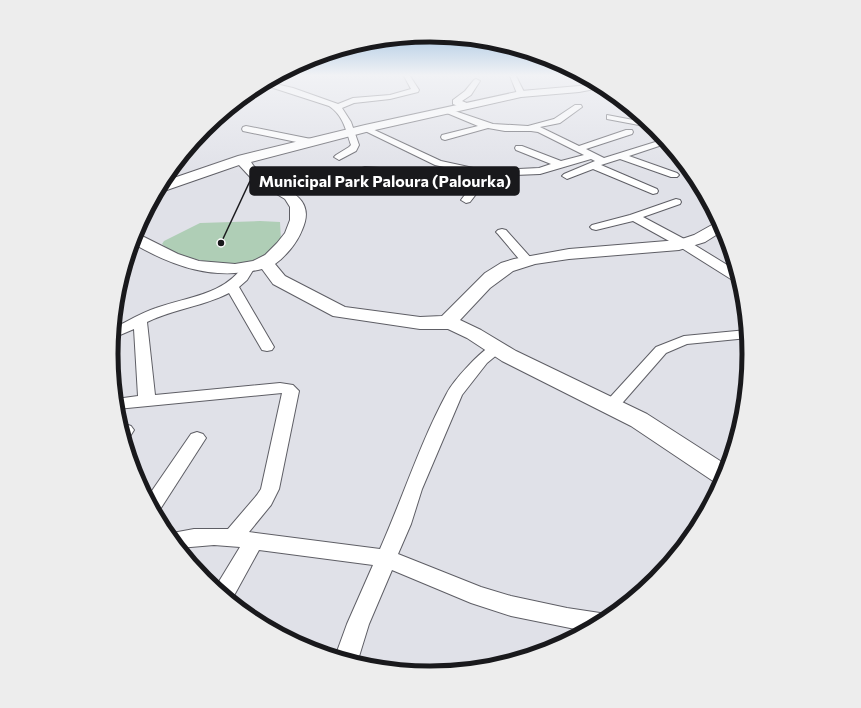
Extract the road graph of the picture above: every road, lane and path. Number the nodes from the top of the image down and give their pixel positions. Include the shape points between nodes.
1 (339, 109) edge
2 (454, 109) edge
3 (574, 109) edge
4 (446, 111) junction
5 (610, 117) dead end
6 (641, 123) edge
7 (487, 126) junction
8 (246, 128) dead end
9 (365, 128) junction
10 (524, 129) junction
11 (351, 132) junction
12 (629, 132) dead end
13 (445, 137) dead end
14 (311, 142) junction
15 (660, 142) edge
16 (519, 148) dead end
17 (578, 149) junction
18 (621, 156) junction
19 (339, 157) dead end
20 (243, 159) junction
21 (592, 160) junction
22 (438, 163) junction
23 (560, 164) junction
24 (365, 170) dead end
25 (487, 173) junction
26 (425, 174) junction
27 (674, 175) dead end
28 (567, 176) dead end
29 (169, 185) edge
30 (414, 185) dead end
31 (653, 191) dead end
32 (466, 200) dead end
33 (676, 202) dead end
34 (634, 217) junction
35 (596, 227) dead end
36 (716, 229) edge
37 (502, 232) dead end
38 (140, 240) edge
39 (684, 244) junction
40 (528, 262) junction
41 (257, 265) junction
42 (732, 274) edge
43 (232, 286) junction
44 (140, 320) junction
45 (447, 322) junction
46 (119, 331) edge
47 (742, 335) edge
48 (267, 347) dead end
49 (497, 349) junction
50 (147, 401) junction
51 (122, 403) edge
52 (611, 405) junction
53 (197, 438) dead end
54 (719, 472) edge
55 (155, 501) edge
56 (234, 536) junction
57 (179, 539) edge
58 (254, 541) junction
59 (385, 558) junction
60 (227, 590) edge
61 (590, 621) edge
62 (348, 654) edge

1 - 11 street
2 - 4 street
3 - 10 street via 557,121
4 - 7 street
4 - 9 street
5 - 6 street
7 - 10 street
7 - 13 street
8 - 14 street
9 - 11 street
9 - 22 street
10 - 17 street via 547,132
11 - 14 street
11 - 19 street via 355,148
12 - 17 street
14 - 20 street
15 - 18 street
16 - 23 street
17 - 21 street
18 - 21 street via 603,161
18 - 27 street
20 - 29 street
20 - 41 street via 252,173 290,196 295,201 299,213 290,238 273,257
21 - 23 street
21 - 28 street
21 - 31 street
22 - 25 street
22 - 26 street
23 - 25 street via 540,171
24 - 26 street
25 - 32 street
26 - 30 street
33 - 34 street
34 - 35 street
34 - 39 street
36 - 39 street via 704,237
37 - 40 street
38 - 41 street via 193,264 224,268
39 - 40 street
39 - 42 street
40 - 45 street via 506,268 494,275
41 - 43 street
41 - 45 street via 279,280 340,312 420,323
43 - 44 street
43 - 48 street
44 - 46 street
44 - 50 street
45 - 49 street via 474,334
47 - 52 street via 684,340 661,350
49 - 52 street
49 - 59 street via 482,360 455,393
50 - 51 street
50 - 56 street via 280,388 291,391 270,489
52 - 54 street via 639,420
53 - 55 street
56 - 57 street
56 - 58 street
58 - 59 street
58 - 60 street
59 - 61 street via 510,606
59 - 62 street

